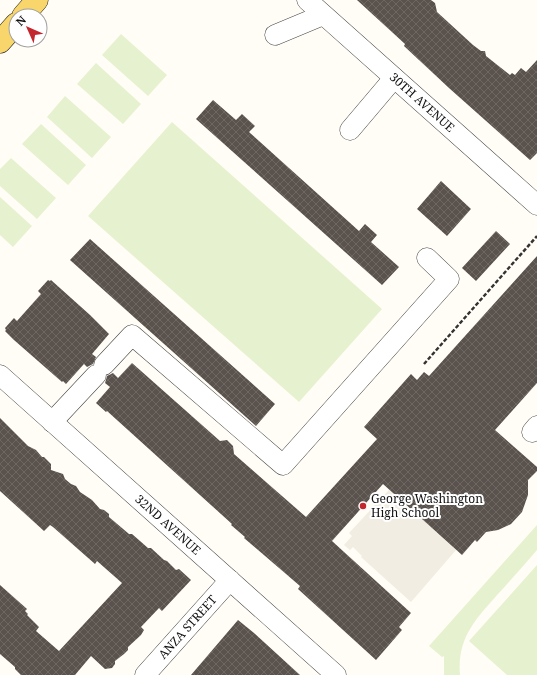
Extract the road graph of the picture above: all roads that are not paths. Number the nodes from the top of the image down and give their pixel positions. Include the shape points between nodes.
1 (37, 0) edge
2 (307, 0) edge
3 (30, 8) edge
4 (323, 15) junction
5 (8, 33) edge
6 (275, 35) dead end
7 (0, 42) edge
8 (394, 78) junction
9 (350, 130) dead end
10 (537, 205) edge
11 (427, 258) dead end
12 (0, 375) edge
13 (52, 422) junction
14 (230, 580) junction
15 (145, 675) edge
16 (336, 675) edge

1 - 3 main road
2 - 4 street, 30TH AVENUE
4 - 6 street
4 - 8 street, 30TH AVENUE
5 - 7 main road
8 - 9 street
8 - 10 street, 30TH AVENUE
11 - 13 street via 449,279 283,465 132,335
12 - 13 street, 32ND AVENUE
13 - 14 street, 32ND AVENUE
14 - 15 street, ANZA STREET
14 - 16 street, 32ND AVENUE

